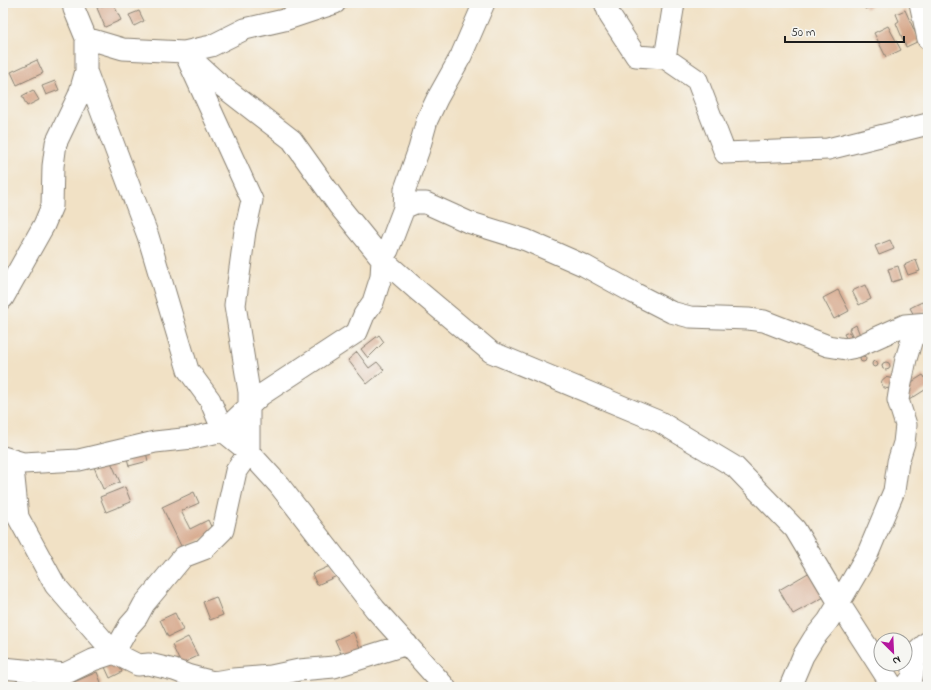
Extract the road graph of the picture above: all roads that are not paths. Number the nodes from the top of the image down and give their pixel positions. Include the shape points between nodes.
1 (335, 3) edge
2 (484, 3) edge
3 (605, 3) edge
4 (674, 3) edge
5 (920, 3) edge
6 (70, 5) edge
7 (86, 38) junction
8 (928, 39) edge
9 (184, 52) junction
10 (665, 58) junction
11 (86, 71) junction
12 (928, 124) edge
13 (404, 208) junction
14 (382, 259) junction
15 (3, 298) edge
16 (927, 324) edge
17 (249, 406) junction
18 (223, 431) junction
19 (249, 452) junction
20 (7, 458) edge
21 (840, 603) junction
22 (928, 642) edge
23 (407, 644) junction
24 (114, 653) junction
25 (3, 668) edge
26 (66, 674) junction
27 (282, 680) edge
28 (38, 687) edge
29 (445, 687) edge
30 (790, 687) edge
31 (893, 687) edge
32 (905, 687) edge

1 - 9 street via 284,20 245,29 211,46
2 - 13 street via 461,56 427,120 405,189
3 - 10 street via 610,16 636,56
4 - 10 street
5 - 8 street
6 - 7 street
7 - 9 street via 123,49
7 - 11 street
9 - 14 street via 292,140 339,206
9 - 17 street via 252,200 235,305
10 - 12 street via 697,80 725,153 828,149
11 - 15 street via 79,95 56,142 52,206
11 - 18 street via 148,236 188,370 210,400
13 - 14 street
13 - 16 street via 415,203 426,203 468,222 526,240 585,266 671,312 690,317 764,321 828,346 846,349 905,325
14 - 17 street via 381,277 373,302 357,332 261,395
14 - 21 street via 491,352 660,422 735,467 794,529
16 - 21 street via 912,339 900,388 898,400 906,425 894,491 868,553
17 - 18 street
17 - 19 street
18 - 19 street
18 - 20 street via 155,442 79,460 23,463
19 - 23 street via 280,485 375,609
19 - 24 street via 236,471 223,530 204,549 183,557 144,604
20 - 24 street via 14,478 18,517 55,585
21 - 30 street via 803,656
21 - 31 street
22 - 32 street via 916,652 912,678
23 - 27 street via 334,667 298,670
23 - 29 street
24 - 26 street via 93,660
24 - 27 street via 138,666 149,664 213,682 271,676
25 - 26 street
26 - 28 street

